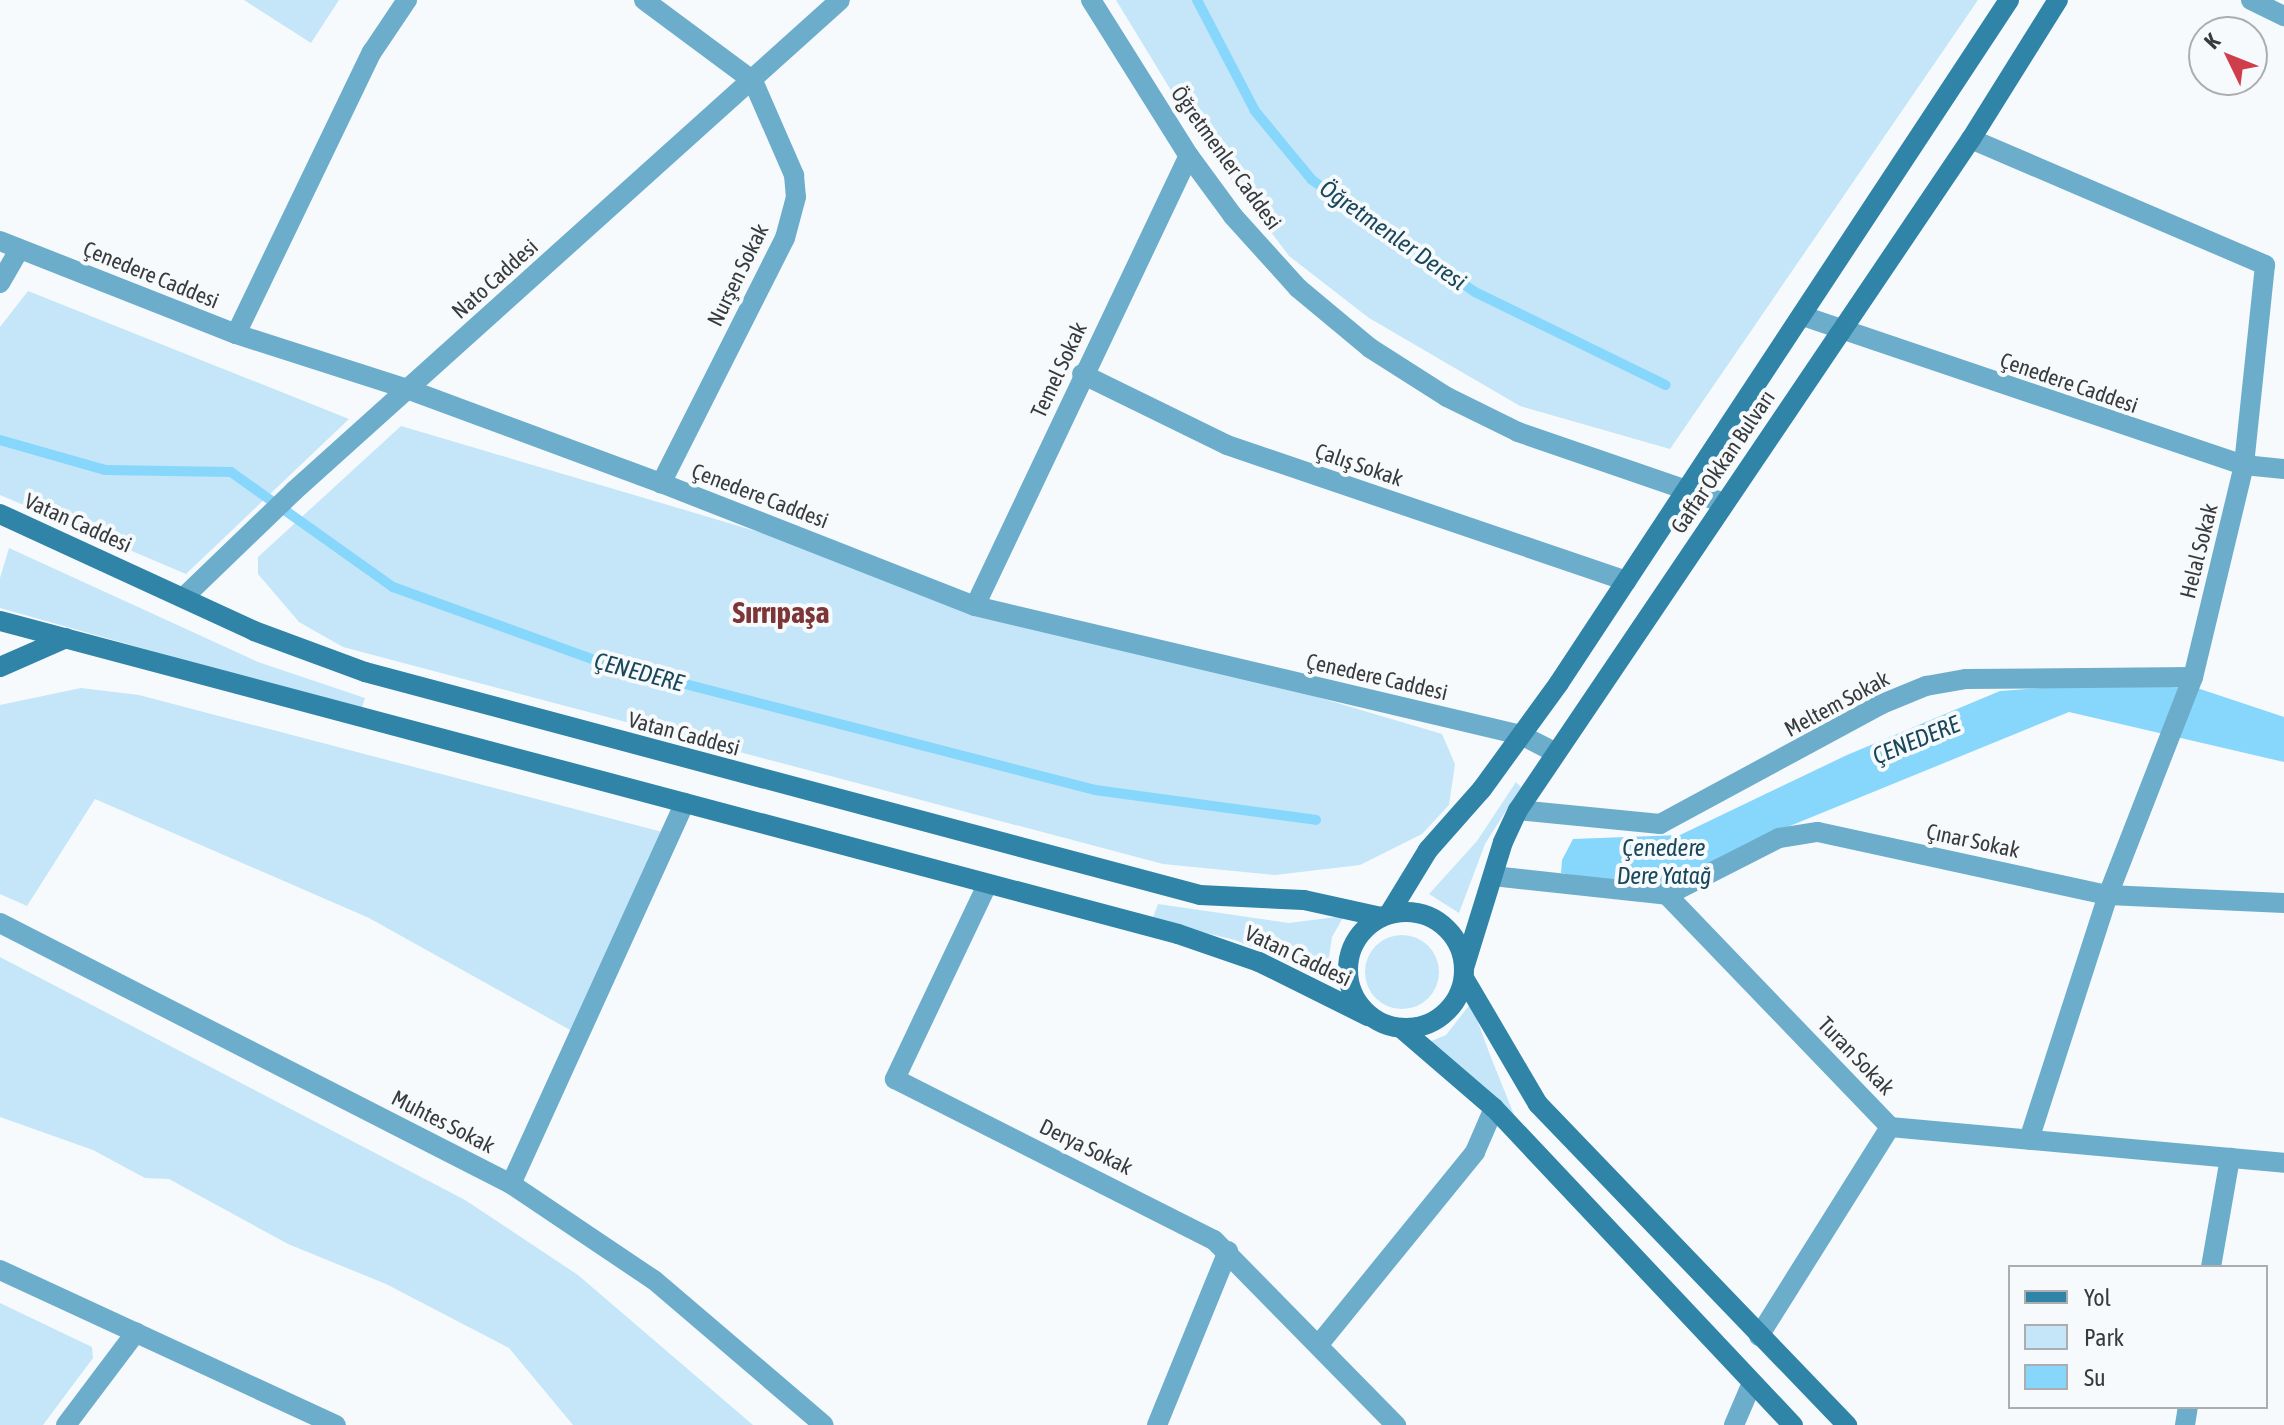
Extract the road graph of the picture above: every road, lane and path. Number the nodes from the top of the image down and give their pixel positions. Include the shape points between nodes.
1 (407, 0) edge
2 (644, 0) edge
3 (840, 0) edge
4 (1091, 0) edge
5 (2009, 0) edge
6 (2058, 0) edge
7 (2251, 0) edge
8 (2284, 16) edge
9 (753, 81) junction
10 (1971, 139) junction
11 (1189, 156) junction
12 (0, 241) edge
13 (20, 249) junction
14 (0, 283) edge
15 (1803, 316) junction
16 (1841, 331) junction
17 (236, 334) junction
18 (1082, 374) junction
19 (407, 389) junction
20 (2244, 465) junction
21 (2284, 469) edge
22 (661, 483) junction
23 (1688, 489) junction
24 (1724, 503) junction
25 (0, 514) edge
26 (1627, 581) junction
27 (184, 597) junction
28 (975, 606) junction
29 (0, 621) edge
30 (66, 638) junction
31 (0, 667) edge
32 (2193, 677) junction
33 (1521, 735) junction
34 (1555, 752) junction
35 (685, 803) junction
36 (1518, 810) junction
37 (1493, 876) junction
38 (987, 885) junction
39 (1667, 895) junction
40 (2108, 895) junction
41 (2284, 903) edge
42 (1385, 915) junction
43 (0, 923) edge
44 (1464, 973) junction
45 (1368, 1016) junction
46 (1402, 1029) junction
47 (1494, 1108) junction
48 (1890, 1127) junction
49 (2029, 1140) junction
50 (2230, 1158) junction
51 (2284, 1163) edge
52 (511, 1184) junction
53 (1228, 1251) junction
54 (2211, 1265) edge
55 (0, 1270) edge
56 (136, 1332) junction
57 (1759, 1336) junction
58 (1320, 1343) junction
59 (1752, 1383) junction
60 (66, 1425) edge
61 (336, 1425) edge
62 (824, 1425) edge
63 (1157, 1425) edge
64 (1396, 1425) edge
65 (1734, 1425) edge
66 (1793, 1425) edge
67 (1847, 1425) edge

1 - 17 street via 372,52
2 - 9 street
3 - 9 street, Nato Caddesi
4 - 11 street, Öğretmenler Caddesi
5 - 15 main road, Gaffar Okkan Bulvarı
6 - 10 main road, Gaffar Okkan Bulvarı
7 - 8 street
9 - 19 street, Nato Caddesi
9 - 22 street, Nurşen Sokak via 794,175 792,218
10 - 16 main road, Gaffar Okkan Bulvarı
10 - 20 street, Helal Sokak via 2265,265
11 - 18 street, Temel Sokak
11 - 23 street, Öğretmenler Caddesi via 1233,216 1298,288 1402,369 1539,441
12 - 13 street, Çenedere Caddesi
13 - 14 street
13 - 17 street, Çenedere Caddesi
15 - 16 street, Çenedere Caddesi
15 - 23 main road, Gaffar Okkan Bulvarı
16 - 20 street, Çenedere Caddesi
16 - 24 main road, Gaffar Okkan Bulvarı
17 - 19 street, Çenedere Caddesi
18 - 26 street, Çalış Sokak via 1227,445
18 - 28 street, Temel Sokak
19 - 22 street, Çenedere Caddesi
19 - 27 street, Nato Caddesi
20 - 21 street, Çenedere Caddesi
20 - 32 street, Helal Sokak
22 - 28 street, Çenedere Caddesi
23 - 24 street, Öğretmenler Caddesi
23 - 26 main road, Gaffar Okkan Bulvarı
24 - 34 main road, Gaffar Okkan Bulvarı
25 - 27 main road, Vatan Caddesi
26 - 33 main road, Gaffar Okkan Bulvarı
27 - 42 main road, Vatan Caddesi via 254,631 365,672 686,759 1200,895 1304,900
28 - 33 street, Çenedere Caddesi
29 - 30 main road, Vatan Caddesi
30 - 31 main road
30 - 35 main road, Vatan Caddesi
32 - 36 street, Meltem Sokak via 1966,679 1926,686 1882,704 1660,824
32 - 40 street, Helal Sokak
33 - 34 street, Çenedere Caddesi
33 - 42 main road, Gaffar Okkan Bulvarı via 1428,850
34 - 36 main road, Gaffar Okkan Bulvarı
35 - 38 main road, Vatan Caddesi
35 - 52 street
36 - 37 main road, Gaffar Okkan Bulvarı
37 - 39 street
37 - 44 main road, Gaffar Okkan Bulvarı
38 - 45 main road, Vatan Caddesi via 1225,949
38 - 53 street, Derya Sokak via 895,1079 1200,1230
39 - 40 street, Çınar Sokak via 1779,838 1818,832
39 - 48 street, Turan Sokak
40 - 41 street, Çınar Sokak
40 - 49 street, Helal Sokak
42 - 44 main road, Vatan Caddesi via 1416,913 1440,923 1461,951
42 - 45 main road, Vatan Caddesi via 1364,928 1347,963 1348,983
43 - 52 street, Muhtes Sokak
44 - 46 main road via 1459,995 1442,1015
44 - 57 main road, Vatan Caddesi via 1538,1104
45 - 46 main road, Vatan Caddesi
46 - 47 main road, Vatan Caddesi
47 - 58 street via 1475,1152
47 - 59 main road, Vatan Caddesi
48 - 49 street, Turan Sokak
48 - 57 street
49 - 50 street, Turan Sokak
50 - 51 street, Turan Sokak
50 - 54 street
52 - 62 street, Muhtes Sokak via 654,1280
53 - 58 street, Derya Sokak
53 - 63 street
55 - 56 street
56 - 60 street
56 - 61 street
57 - 67 main road, Vatan Caddesi
58 - 64 street, Derya Sokak
59 - 65 street
59 - 66 main road, Vatan Caddesi

